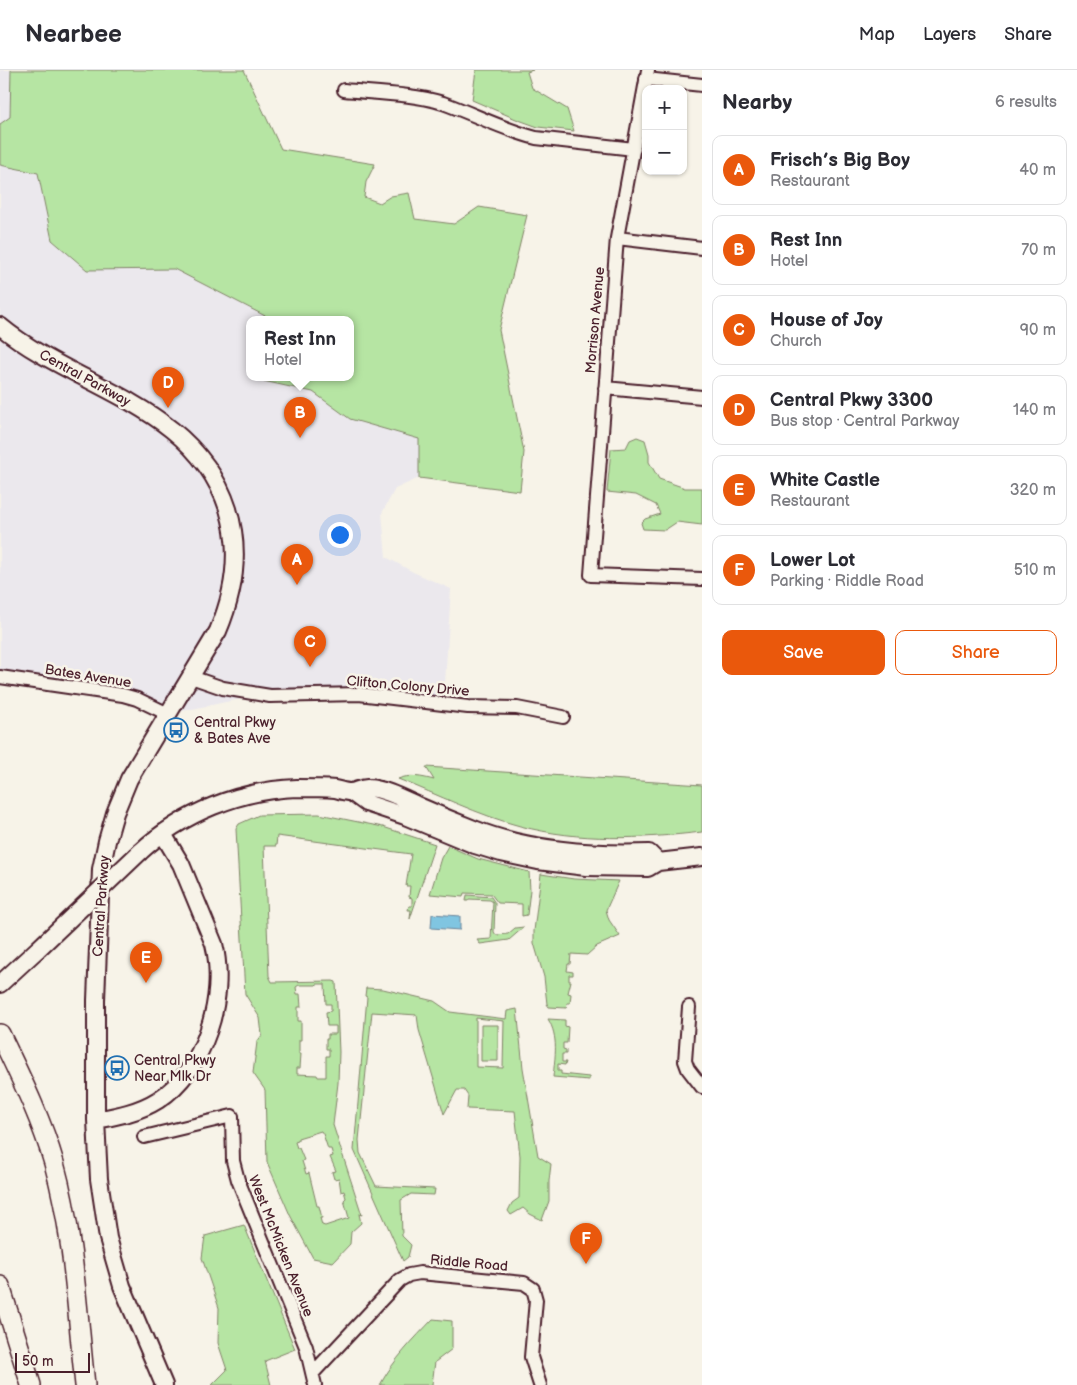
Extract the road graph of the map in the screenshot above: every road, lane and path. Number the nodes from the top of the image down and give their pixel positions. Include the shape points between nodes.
1 (647, 75) edge
2 (702, 85) edge
3 (344, 90) dead end
4 (634, 149) junction
5 (617, 238) junction
6 (702, 248) edge
7 (0, 326) edge
8 (605, 388) junction
9 (702, 398) edge
10 (702, 578) edge
11 (0, 677) edge
12 (191, 677) junction
13 (168, 714) junction
14 (563, 717) dead end
15 (163, 834) junction
16 (702, 858) edge
17 (0, 984) edge
18 (689, 1007) dead end
19 (0, 1034) edge
20 (702, 1087) edge
21 (96, 1120) junction
22 (144, 1137) dead end
23 (0, 1286) edge
24 (314, 1379) edge
25 (31, 1385) edge
26 (85, 1385) edge
27 (164, 1385) edge
28 (540, 1385) edge

1 - 2 street
1 - 4 street, Morrison Avenue
3 - 4 street via 427,99 536,138
4 - 5 street, Morrison Avenue
5 - 6 street
5 - 8 street, Morrison Avenue
7 - 12 main road, Central Parkway via 30,348 168,426 192,447 217,482 231,520 235,573 226,614
8 - 9 street
8 - 10 street, Morrison Avenue via 591,575
11 - 13 street, Bates Avenue via 123,695
12 - 13 main road, Central Parkway
12 - 14 street, Clifton Colony Drive via 223,688 270,696 359,694 468,707 517,708
13 - 21 main road, Central Parkway via 124,790 101,869
15 - 16 main road via 191,816 249,794 295,788 351,792 368,787 393,794 486,833 539,846 597,853 648,852 658,862
15 - 17 main road, bridge
15 - 21 main road via 181,864 217,957 219,982 208,1034 188,1068 158,1100 122,1115
18 - 20 street via 685,1061
19 - 26 highway via 44,1133 62,1195
21 - 27 main road, Central Parkway via 98,1170 108,1238 130,1307
22 - 24 street, West McMicken Avenue via 232,1116 233,1161 238,1180 306,1347
23 - 25 highway
24 - 28 street, Riddle Road via 400,1280 408,1274 420,1273 524,1283 533,1290 536,1308 531,1357

